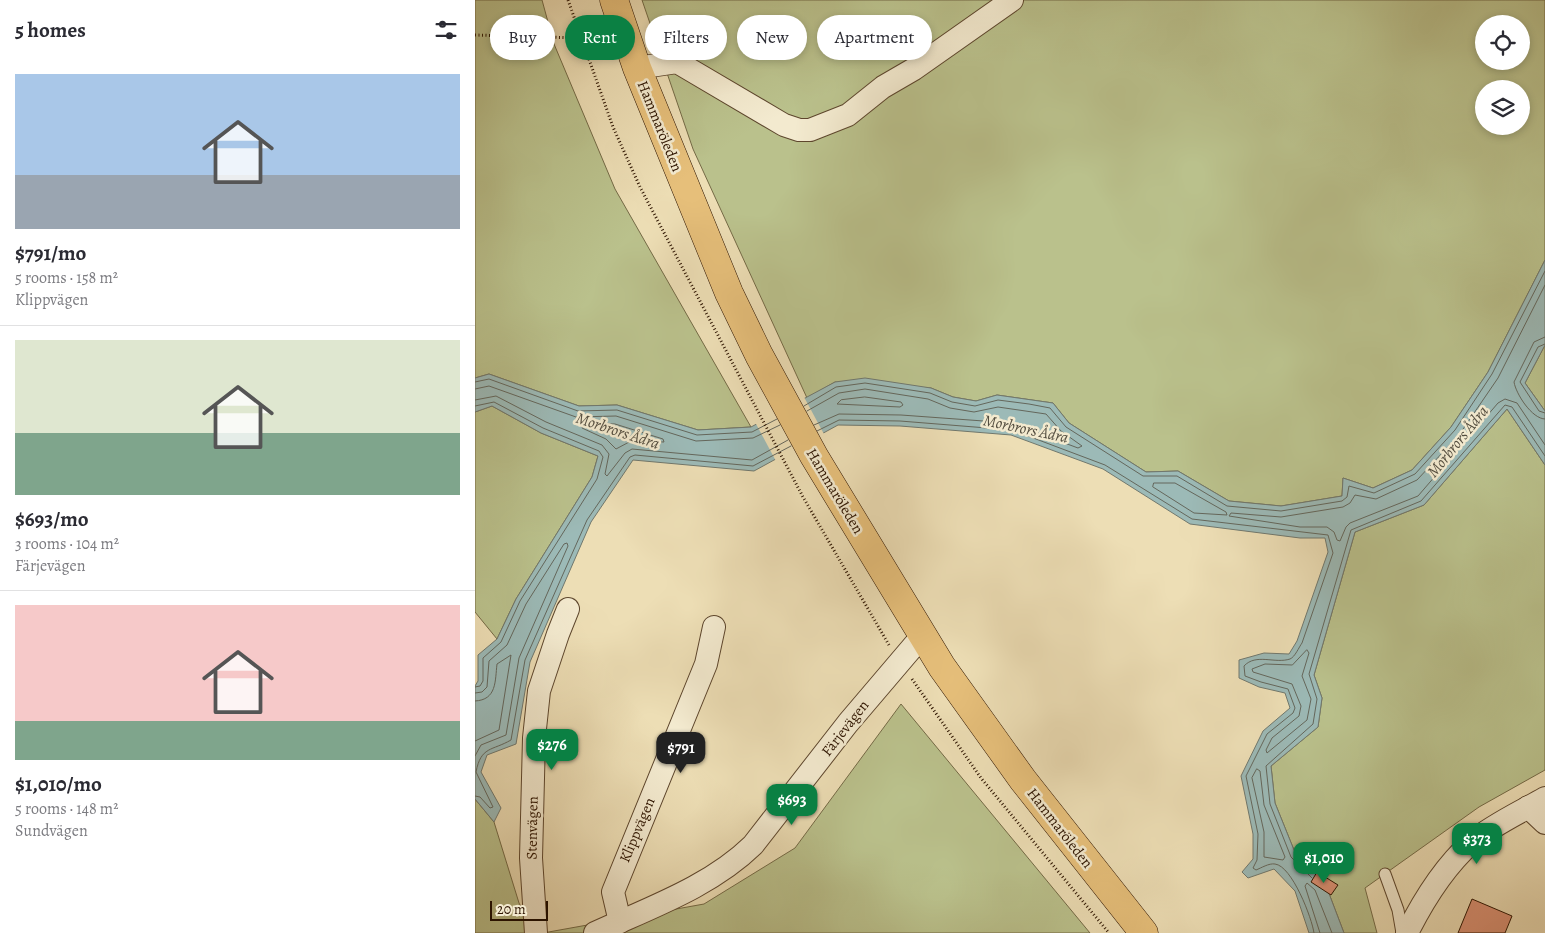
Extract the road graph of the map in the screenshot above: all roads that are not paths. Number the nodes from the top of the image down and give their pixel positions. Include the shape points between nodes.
1 (614, 0) edge
2 (1013, 0) edge
3 (637, 68) junction
4 (568, 609) dead end
5 (714, 627) dead end
6 (922, 636) junction
7 (1537, 803) edge
8 (1545, 823) edge
9 (1385, 874) dead end
10 (620, 922) junction
11 (536, 933) edge
12 (595, 933) edge
13 (1144, 933) edge
14 (1402, 933) edge
15 (1407, 933) edge

1 - 3 main road, Hammaröleden
2 - 3 street via 883,87 848,115 810,130 784,125 677,62
3 - 6 main road, Hammaröleden via 729,293 759,355 808,446
4 - 11 street, Stenvägen via 539,691 531,858
5 - 10 street, Klippvägen via 706,664 613,892
6 - 10 street, Färjevägen via 753,846 702,883
6 - 13 main road, Hammaröleden via 1023,780
7 - 8 street
7 - 15 street via 1472,842 1427,897
9 - 14 lane via 1398,910
10 - 12 street, Färjevägen

